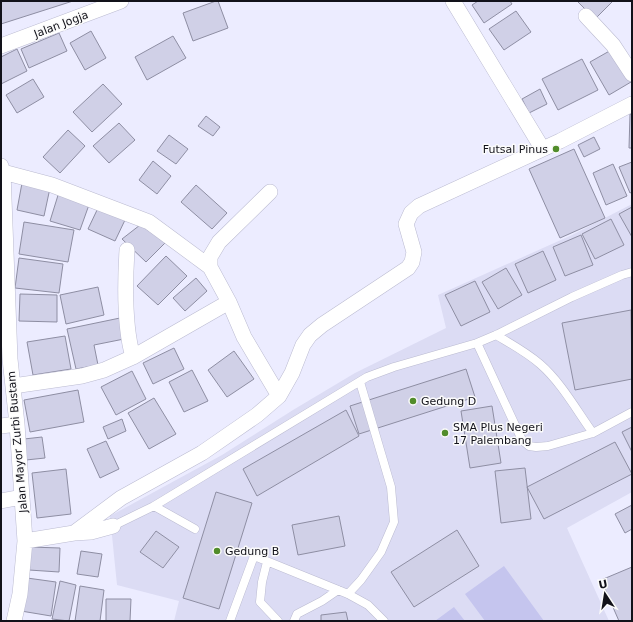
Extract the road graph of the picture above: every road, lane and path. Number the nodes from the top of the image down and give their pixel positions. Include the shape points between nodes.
1 (121, 1) edge
2 (459, 3) edge
3 (586, 16) dead end
4 (1, 46) edge
5 (632, 74) edge
6 (632, 104) edge
7 (542, 148) junction
8 (2, 169) edge
9 (270, 192) dead end
10 (3, 225) edge
11 (127, 250) dead end
12 (210, 267) junction
13 (632, 272) edge
14 (228, 302) junction
15 (496, 335) junction
16 (477, 343) junction
17 (133, 357) junction
18 (360, 382) junction
19 (14, 386) junction
20 (279, 396) junction
21 (632, 412) edge
22 (17, 424) junction
23 (1, 426) edge
24 (592, 433) junction
25 (22, 496) junction
26 (1, 501) edge
27 (154, 506) junction
28 (113, 526) joint
29 (195, 529) dead end
30 (74, 533) junction
31 (26, 541) junction
32 (267, 562) junction
33 (338, 590) junction
34 (348, 594) junction
35 (14, 621) edge
36 (230, 621) edge
37 (278, 621) edge
38 (294, 621) edge
39 (384, 621) edge

1 - 4 street, Jalan Jogja
2 - 7 street
3 - 5 street via 612,45
6 - 7 street
7 - 20 street via 419,206 411,213 406,224 414,252 408,268 310,335
8 - 10 street, Jalan Mayor Zurbi Bustam
8 - 12 street via 149,222
9 - 12 street via 219,242 210,257
10 - 19 street, Jalan Mayor Zurbi Bustam via 10,359
11 - 17 street via 128,322
12 - 14 street
13 - 15 lane via 572,297
14 - 17 street
14 - 20 street via 244,337
15 - 16 lane
15 - 24 lane via 541,365 557,382
16 - 18 lane via 394,367
16 - 24 lane via 522,440 529,446 548,446
17 - 19 street via 104,370 82,376
18 - 27 lane
18 - 34 lane via 391,486 394,522 381,552
19 - 22 street, Jalan Mayor Zurbi Bustam
20 - 30 street via 257,415 202,453 120,498
21 - 24 lane
22 - 23 street
22 - 25 street, Jalan Mayor Zurbi Bustam
25 - 26 street
25 - 31 street, Jalan Mayor Zurbi Bustam
27 - 28 lane
27 - 29 lane
28 - 30 street via 91,532
30 - 31 street
31 - 35 street, Jalan Mayor Zurbi Bustam
32 - 33 lane
32 - 36 lane via 254,556
32 - 37 lane via 260,602
33 - 34 lane
33 - 38 lane via 298,614
34 - 39 lane via 368,605

